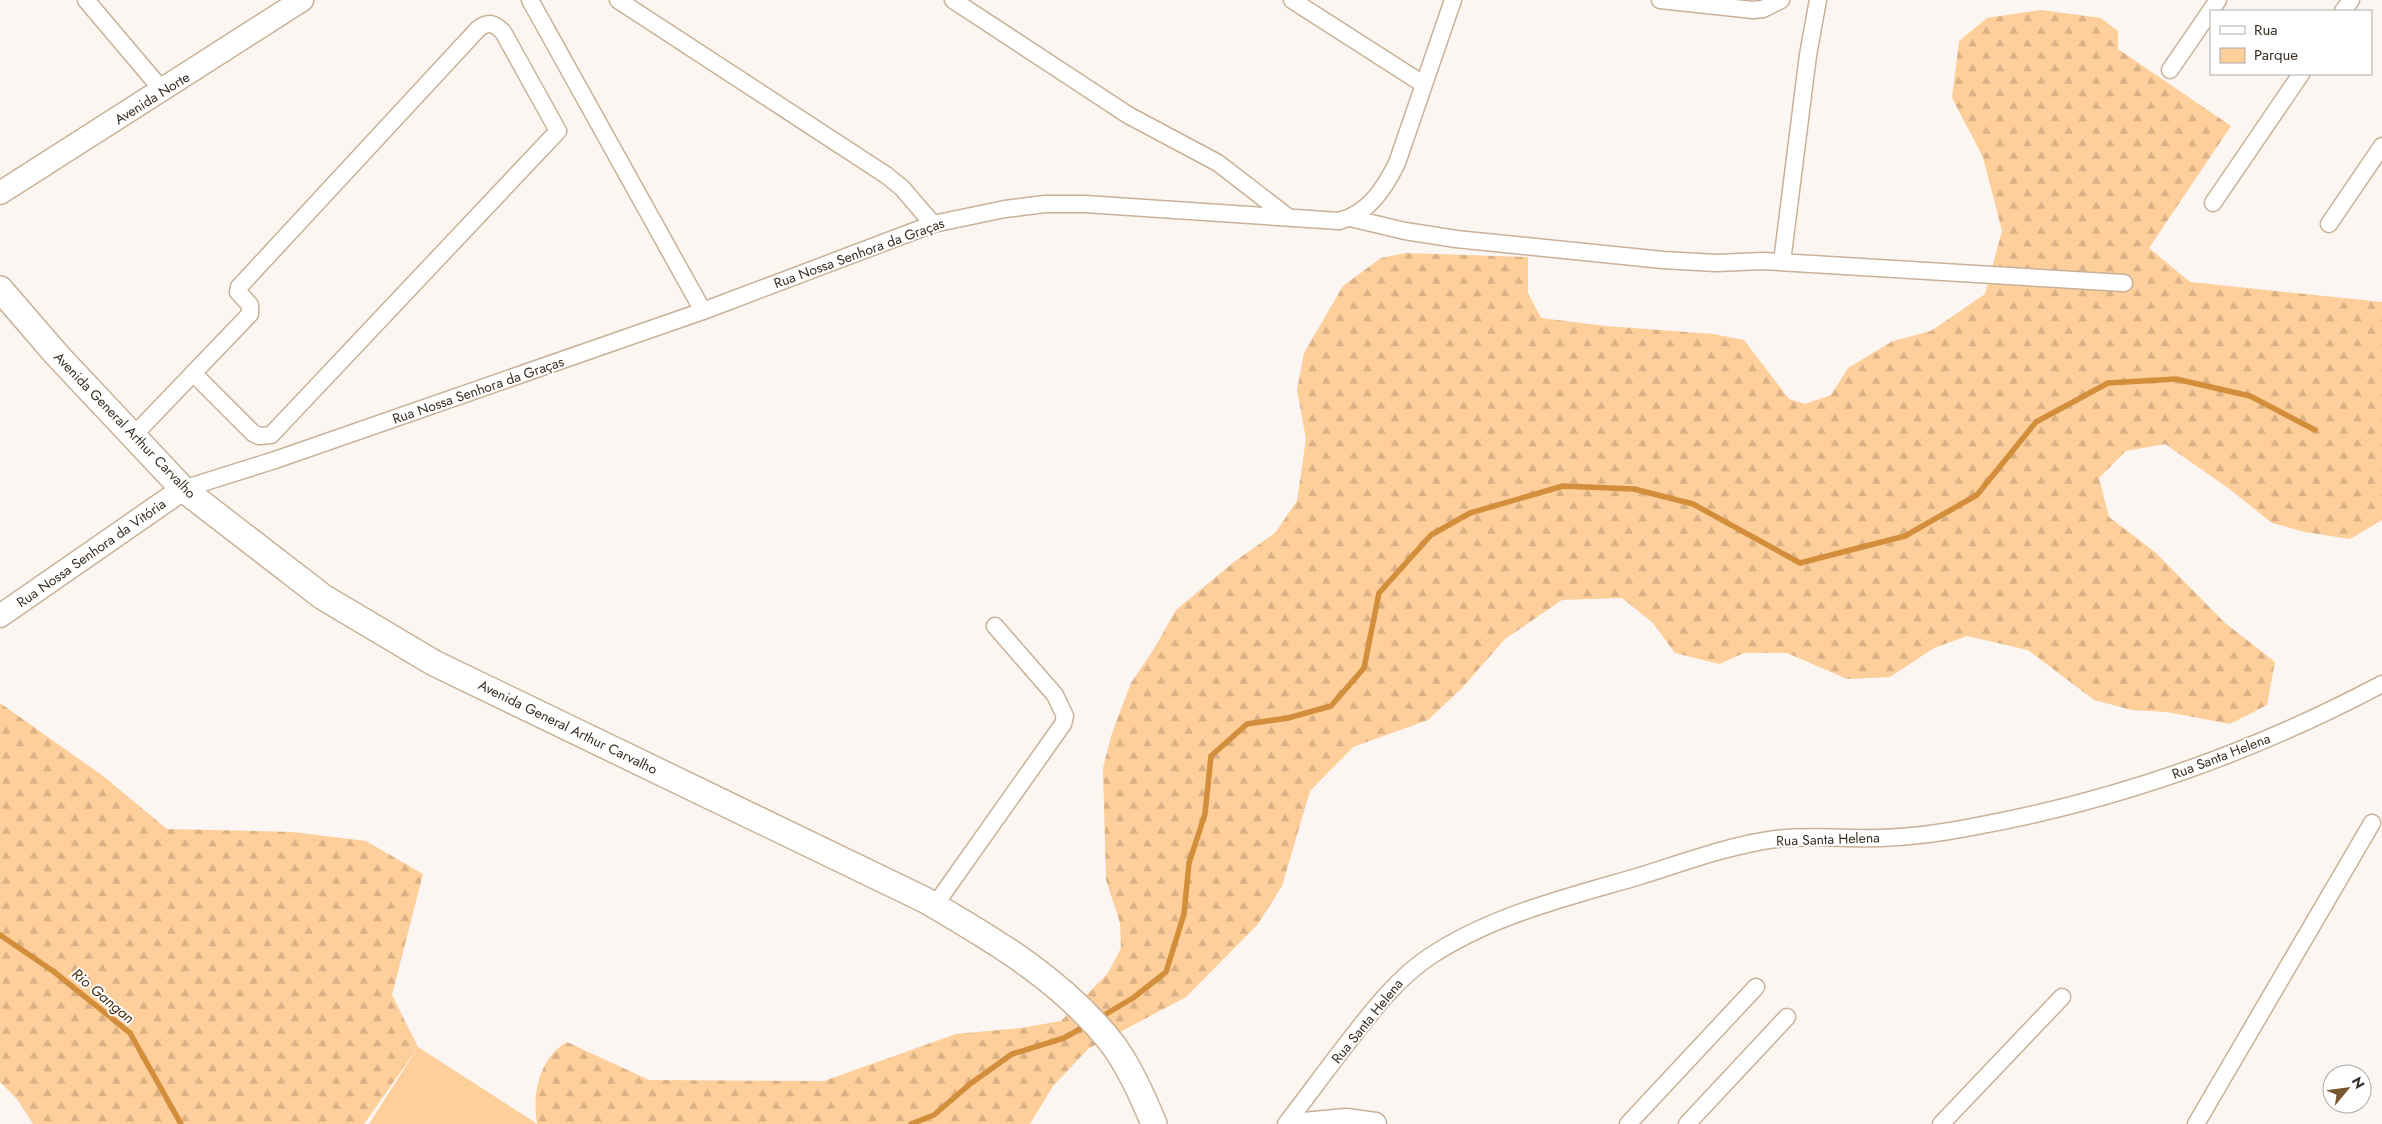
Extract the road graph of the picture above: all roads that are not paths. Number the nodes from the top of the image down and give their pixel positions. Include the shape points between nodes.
1 (86, 0) edge
2 (302, 0) edge
3 (530, 0) edge
4 (618, 0) edge
5 (953, 0) edge
6 (1292, 0) edge
7 (1453, 0) edge
8 (1660, 0) edge
9 (1781, 0) edge
10 (1818, 0) edge
11 (2210, 12) edge
12 (2170, 70) dead end
13 (2300, 75) edge
14 (1423, 84) junction
15 (163, 90) junction
16 (2382, 146) edge
17 (0, 193) edge
18 (2214, 202) dead end
19 (1288, 217) junction
20 (1350, 218) junction
21 (933, 224) junction
22 (2329, 224) dead end
23 (1782, 262) junction
24 (2124, 283) dead end
25 (0, 289) edge
26 (703, 311) junction
27 (193, 373) junction
28 (133, 436) junction
29 (183, 489) junction
30 (0, 616) edge
31 (995, 626) dead end
32 (2382, 684) edge
33 (2372, 823) dead end
34 (935, 905) junction
35 (1756, 987) dead end
36 (2062, 997) dead end
37 (1787, 1017) dead end
38 (1154, 1124) edge
39 (1286, 1124) edge
40 (1304, 1124) edge
41 (1376, 1124) edge
42 (1628, 1124) edge
43 (1687, 1124) edge
44 (1941, 1124) edge
45 (2196, 1124) edge

1 - 15 street
2 - 15 main road, Avenida Norte
3 - 26 street
4 - 21 street via 886,175 902,188
5 - 19 street via 1128,115 1218,163
6 - 14 street
7 - 14 street
8 - 9 street via 1753,10
10 - 23 street
11 - 12 street
13 - 18 street
14 - 20 street via 1398,163 1386,186
15 - 17 main road, Avenida Norte
16 - 22 street
19 - 20 street, Rua Nossa Senhora da Graças via 1339,221
19 - 21 street, Rua Nossa Senhora da Graças via 1045,204
20 - 23 street via 1456,239 1716,263
21 - 26 street, Rua Nossa Senhora da Graças
23 - 24 street
25 - 28 main road, Avenida General Arthur Carvalho
26 - 29 street, Rua Nossa Senhora da Graças
27 - 27 street via 253,433 259,436 271,434 558,131 497,26 485,24 478,29 239,287 238,292 250,305 250,314
27 - 28 street
28 - 29 main road, Avenida General Arthur Carvalho
29 - 30 main road, Rua Nossa Senhora da Vitória
29 - 34 main road, Avenida General Arthur Carvalho via 322,597 434,663
31 - 34 street via 1055,695 1065,716 1036,765
32 - 39 street, Rua Santa Helena via 2261,741 2108,796 1930,834 1778,839 1740,846 1538,906 1483,927 1426,958 1401,978
33 - 45 street
34 - 38 main road, Avenida General Arthur Carvalho via 996,940 1065,993 1093,1022 1130,1071
35 - 42 street
36 - 44 street
37 - 43 street
40 - 41 main road via 1346,1120

